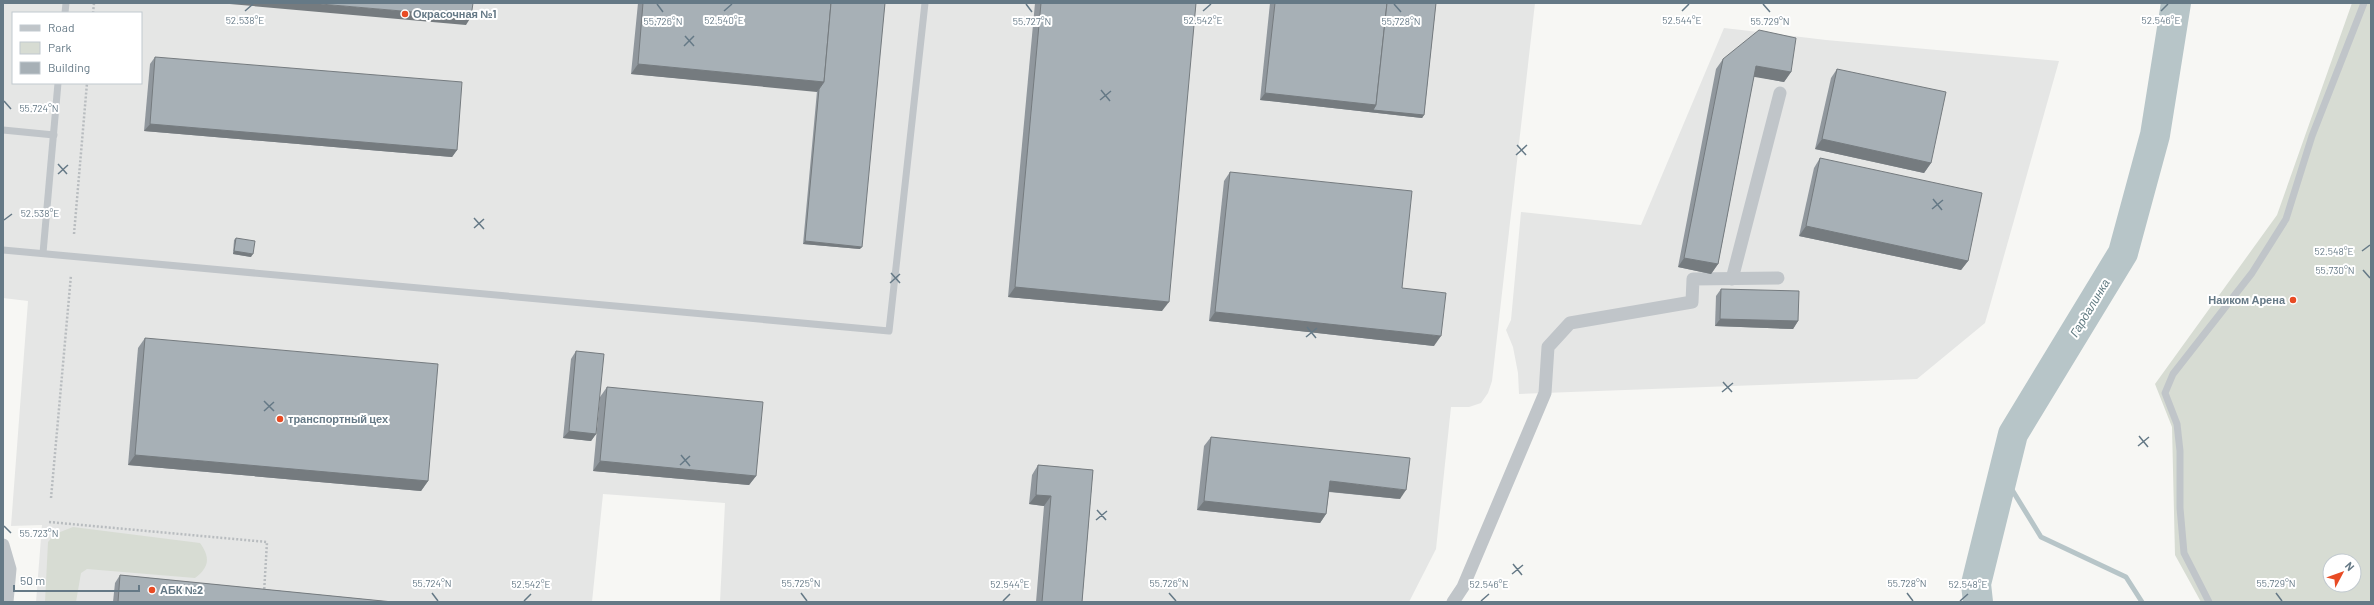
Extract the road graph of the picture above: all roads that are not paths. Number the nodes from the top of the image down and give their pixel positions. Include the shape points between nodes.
1 (925, 3) edge
2 (2364, 3) edge
3 (58, 84) edge
4 (1780, 93) dead end
5 (3, 130) edge
6 (54, 135) junction
7 (3, 250) edge
8 (43, 253) junction
9 (1778, 278) dead end
10 (1732, 279) junction
11 (3, 545) edge
12 (7, 602) edge
13 (1453, 602) edge
14 (2209, 602) edge

1 - 8 lane via 889,331
2 - 14 lane via 2312,136 2286,219 2252,273 2172,374 2165,393 2177,424 2184,553
3 - 6 lane
4 - 10 street
5 - 6 lane
6 - 8 lane
7 - 8 lane
9 - 10 street
10 - 13 street via 1693,279 1692,302 1570,323 1548,347 1545,393 1463,587
11 - 12 street via 10,569

